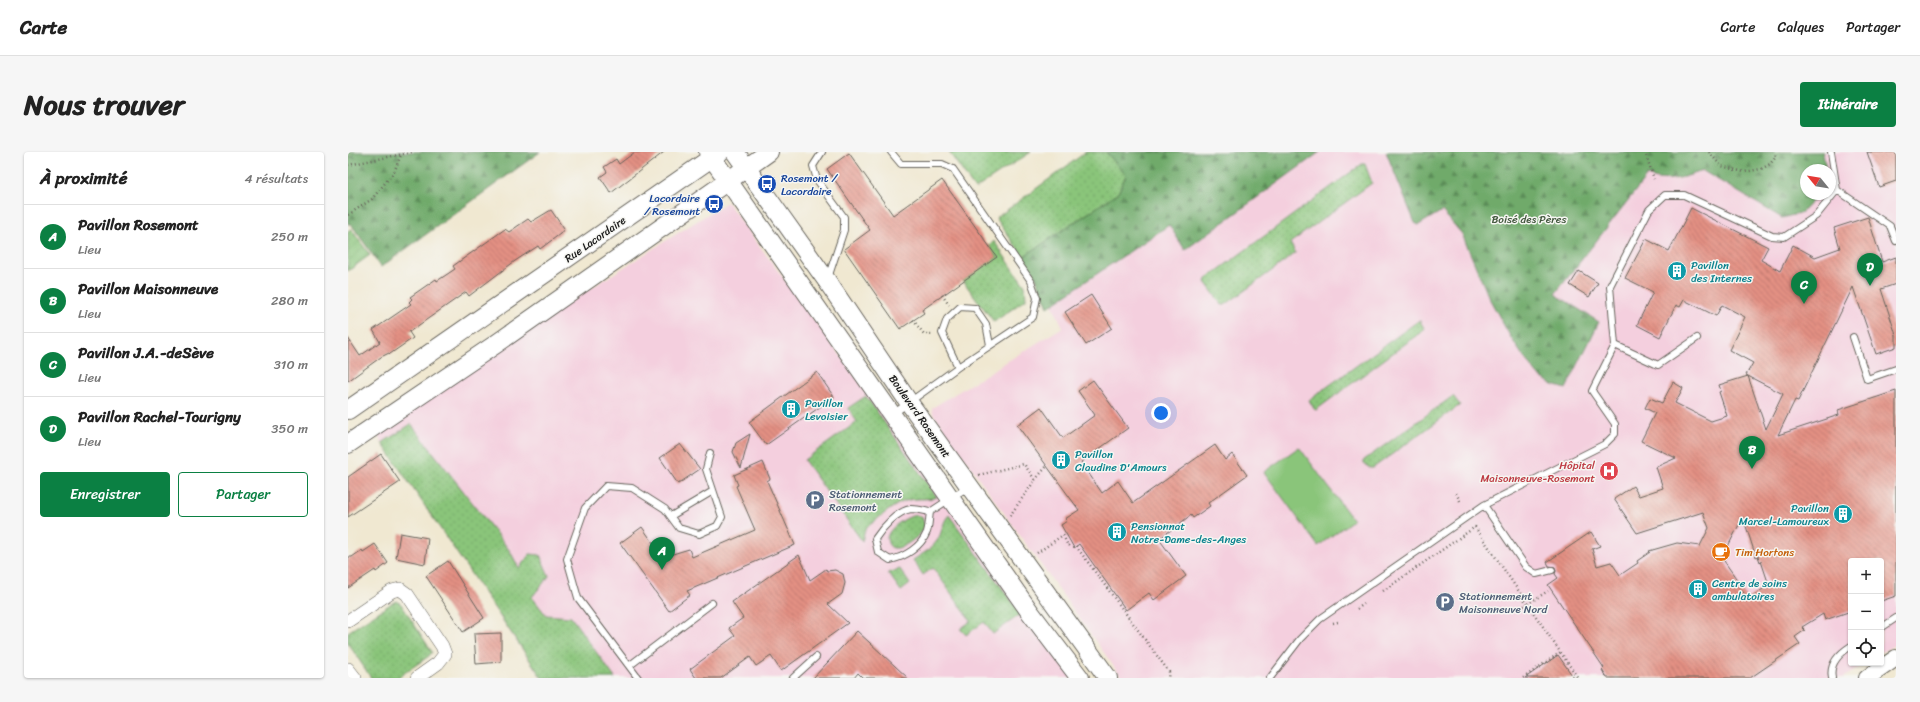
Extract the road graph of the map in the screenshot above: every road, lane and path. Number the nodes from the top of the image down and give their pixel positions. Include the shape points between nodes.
1 (413, 152) edge
2 (735, 152) edge
3 (769, 152) edge
4 (822, 152) edge
5 (891, 152) edge
6 (1645, 152) edge
7 (1709, 152) edge
8 (1776, 152) edge
9 (1831, 152) edge
10 (713, 154) edge
11 (401, 155) junction
12 (348, 165) edge
13 (747, 168) junction
14 (1654, 179) dead end
15 (728, 180) junction
16 (1837, 190) junction
17 (348, 215) edge
18 (1896, 241) edge
19 (827, 281) junction
20 (942, 296) dead end
21 (947, 303) dead end
22 (478, 320) junction
23 (913, 320) dead end
24 (924, 334) dead end
25 (1853, 337) dead end
26 (1697, 338) dead end
27 (496, 344) junction
28 (990, 345) junction
29 (1615, 345) junction
30 (958, 367) junction
31 (1896, 369) edge
32 (910, 404) junction
33 (348, 410) edge
34 (892, 415) junction
35 (348, 444) edge
36 (710, 453) dead end
37 (1047, 466) dead end
38 (1035, 480) junction
39 (972, 481) junction
40 (713, 491) junction
41 (1456, 493) dead end
42 (952, 499) junction
43 (1461, 503) dead end
44 (1484, 505) junction
45 (930, 512) junction
46 (671, 516) junction
47 (1007, 520) dead end
48 (1071, 543) dead end
49 (1076, 546) dead end
50 (1033, 557) dead end
51 (1552, 570) dead end
52 (1383, 591) dead end
53 (1548, 591) dead end
54 (712, 603) dead end
55 (1364, 604) dead end
56 (1528, 604) junction
57 (1524, 606) dead end
58 (1357, 608) dead end
59 (1896, 618) edge
60 (348, 621) edge
61 (1338, 622) dead end
62 (1330, 624) dead end
63 (1884, 626) edge
64 (1848, 648) edge
65 (1561, 652) junction
66 (816, 658) dead end
67 (1896, 658) edge
68 (629, 666) junction
69 (417, 678) edge
70 (638, 678) edge
71 (793, 678) edge
72 (1080, 678) edge
73 (1108, 678) edge
74 (1168, 678) edge
75 (1270, 678) edge
76 (1523, 678) edge
77 (1578, 678) edge
78 (1832, 678) edge
79 (1867, 678) edge

1 - 11 path
2 - 13 main road, Boulevard Rosemont
3 - 13 main road
4 - 19 lane via 813,166 817,180 844,217 844,230
5 - 28 lane via 901,164 942,164 952,169 1032,281 1037,298 1033,316
6 - 14 path
7 - 8 path via 1721,166 1744,172 1761,169 1770,164
9 - 16 lane
10 - 15 main road, Boulevard Rosemont
10 - 22 main road, Rue Lacordaire
11 - 12 path
11 - 17 path via 394,172 372,199
13 - 15 main road
13 - 19 main road, Boulevard Rosemont
15 - 27 main road
15 - 34 main road, Boulevard Rosemont
16 - 18 lane via 1890,226
16 - 29 lane via 1816,216 1784,237 1772,236 1684,195 1665,195 1649,210 1610,286
19 - 32 main road, Boulevard Rosemont
20 - 21 path
22 - 27 main road
22 - 33 main road, Rue Lacordaire
23 - 24 path
25 - 31 lane via 1867,379
26 - 29 lane via 1658,365
27 - 35 main road
28 - 30 lane
28 - 30 lane via 986,324 975,308 960,307 947,319 942,333
29 - 44 lane via 1592,391 1615,424 1615,434 1605,444
30 - 32 lane
32 - 34 lane
32 - 39 main road, Boulevard Rosemont
34 - 42 main road, Boulevard Rosemont
36 - 40 lane via 706,469
37 - 38 path
38 - 39 path via 1024,464
38 - 47 path
39 - 42 lane
39 - 73 main road, Boulevard Rosemont
40 - 46 lane
40 - 46 lane via 722,517 717,526 699,534 679,528
41 - 43 path
42 - 45 lane
42 - 72 main road, Boulevard Rosemont via 1030,612
44 - 51 lane via 1526,567 1536,574
44 - 75 lane via 1320,618
45 - 45 lane via 911,509 900,514 881,529 875,539 878,552 890,560 901,558 919,544 928,531
46 - 68 lane via 665,509 632,488 606,486 585,508 568,559 578,598
48 - 50 path via 1068,546 1063,535
49 - 74 path via 1169,672
52 - 56 path via 1475,527
53 - 56 path
54 - 68 lane
55 - 58 path
56 - 57 path
56 - 65 path
59 - 63 lane
60 - 69 street via 392,590 400,589 407,594 445,654 438,663
61 - 62 path
64 - 78 lane via 1834,663
65 - 76 path
65 - 77 path
66 - 71 lane
67 - 79 street
68 - 70 lane

